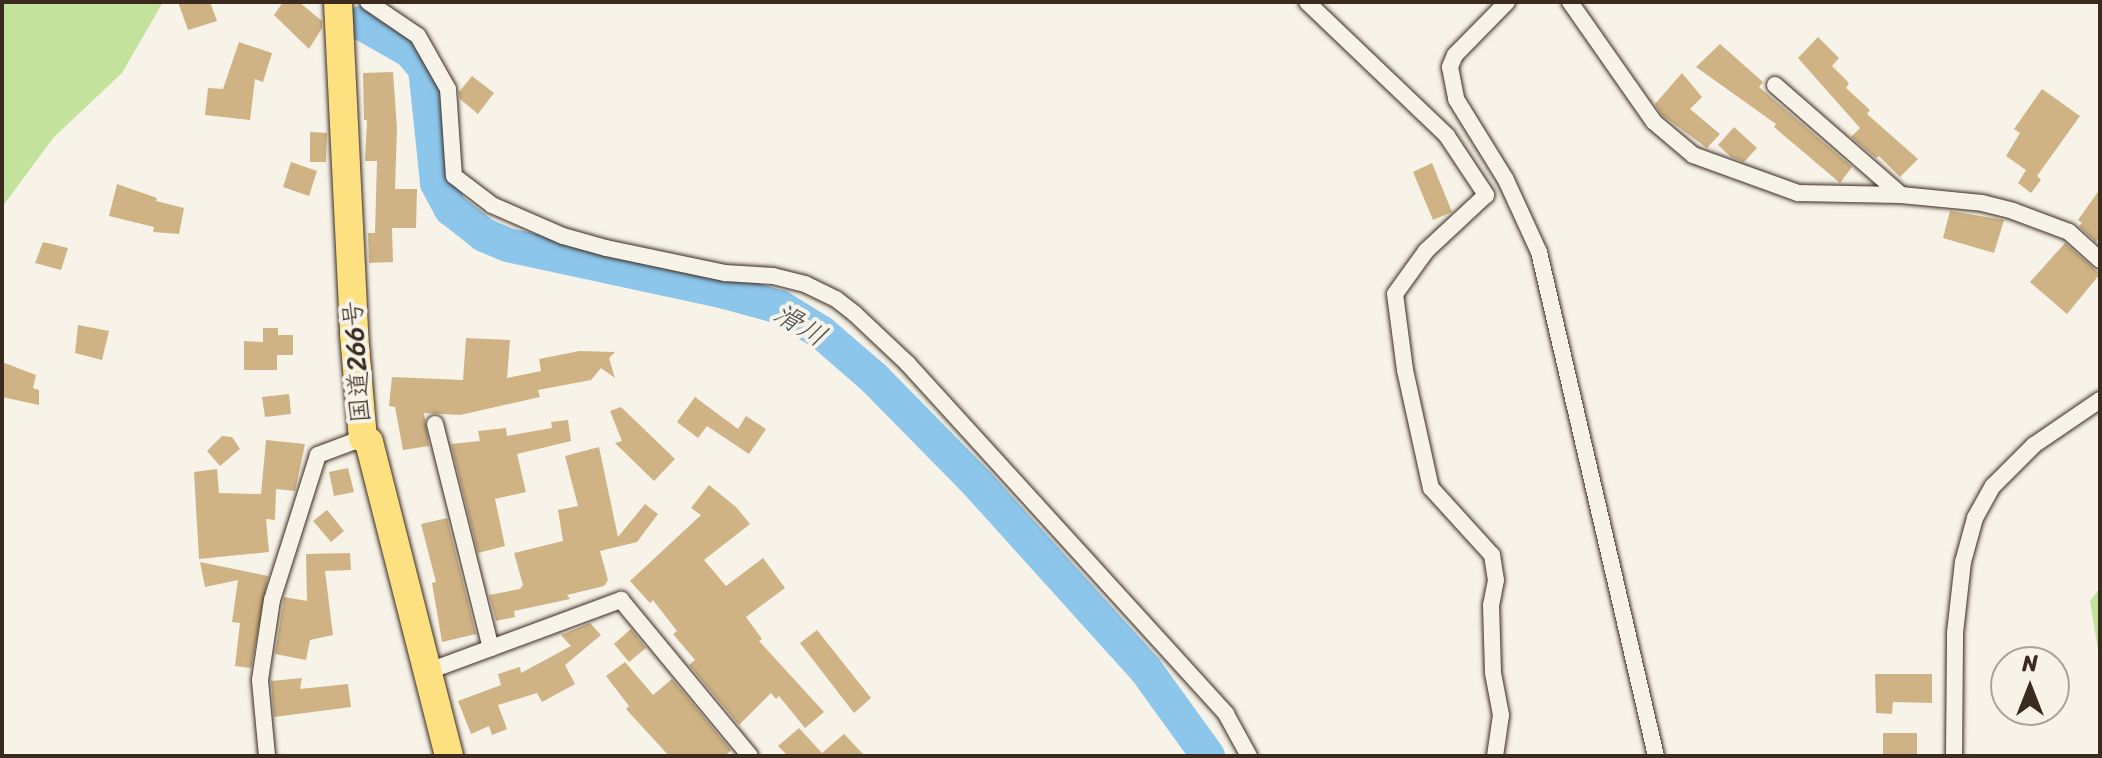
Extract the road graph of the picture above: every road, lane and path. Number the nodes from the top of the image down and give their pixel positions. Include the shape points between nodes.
1 (338, 2) edge
2 (368, 2) edge
3 (1307, 2) edge
4 (1507, 2) edge
5 (1570, 2) edge
6 (1775, 85) dead end
7 (1901, 195) junction
8 (2100, 260) edge
9 (2100, 400) edge
10 (435, 424) dead end
11 (363, 438) junction
12 (491, 648) junction
13 (429, 671) junction
14 (267, 756) edge
15 (449, 756) edge
16 (750, 756) edge
17 (1249, 756) edge
18 (1495, 756) edge
19 (1656, 756) edge
20 (1954, 756) edge

1 - 11 highway, 国道266号
2 - 17 street via 418,36 448,89 454,176 492,205 606,248 805,284 855,314 919,375 1226,714
3 - 18 street via 1447,136 1486,195 1426,251 1395,294 1405,370 1431,488 1492,555 1493,673 1501,715
4 - 19 street via 1455,55 1450,67 1456,99 1506,180 1539,252
5 - 7 street via 1654,122 1693,155 1798,193
6 - 7 street
7 - 8 street via 2013,211 2069,232
9 - 20 street via 2034,445 1993,486 1975,518 1963,562 1955,633
10 - 12 street
11 - 13 highway, 国道266号 via 369,442
11 - 14 street via 318,455 272,600 260,680
12 - 13 street
12 - 16 street via 621,600
13 - 15 highway, 国道266号

